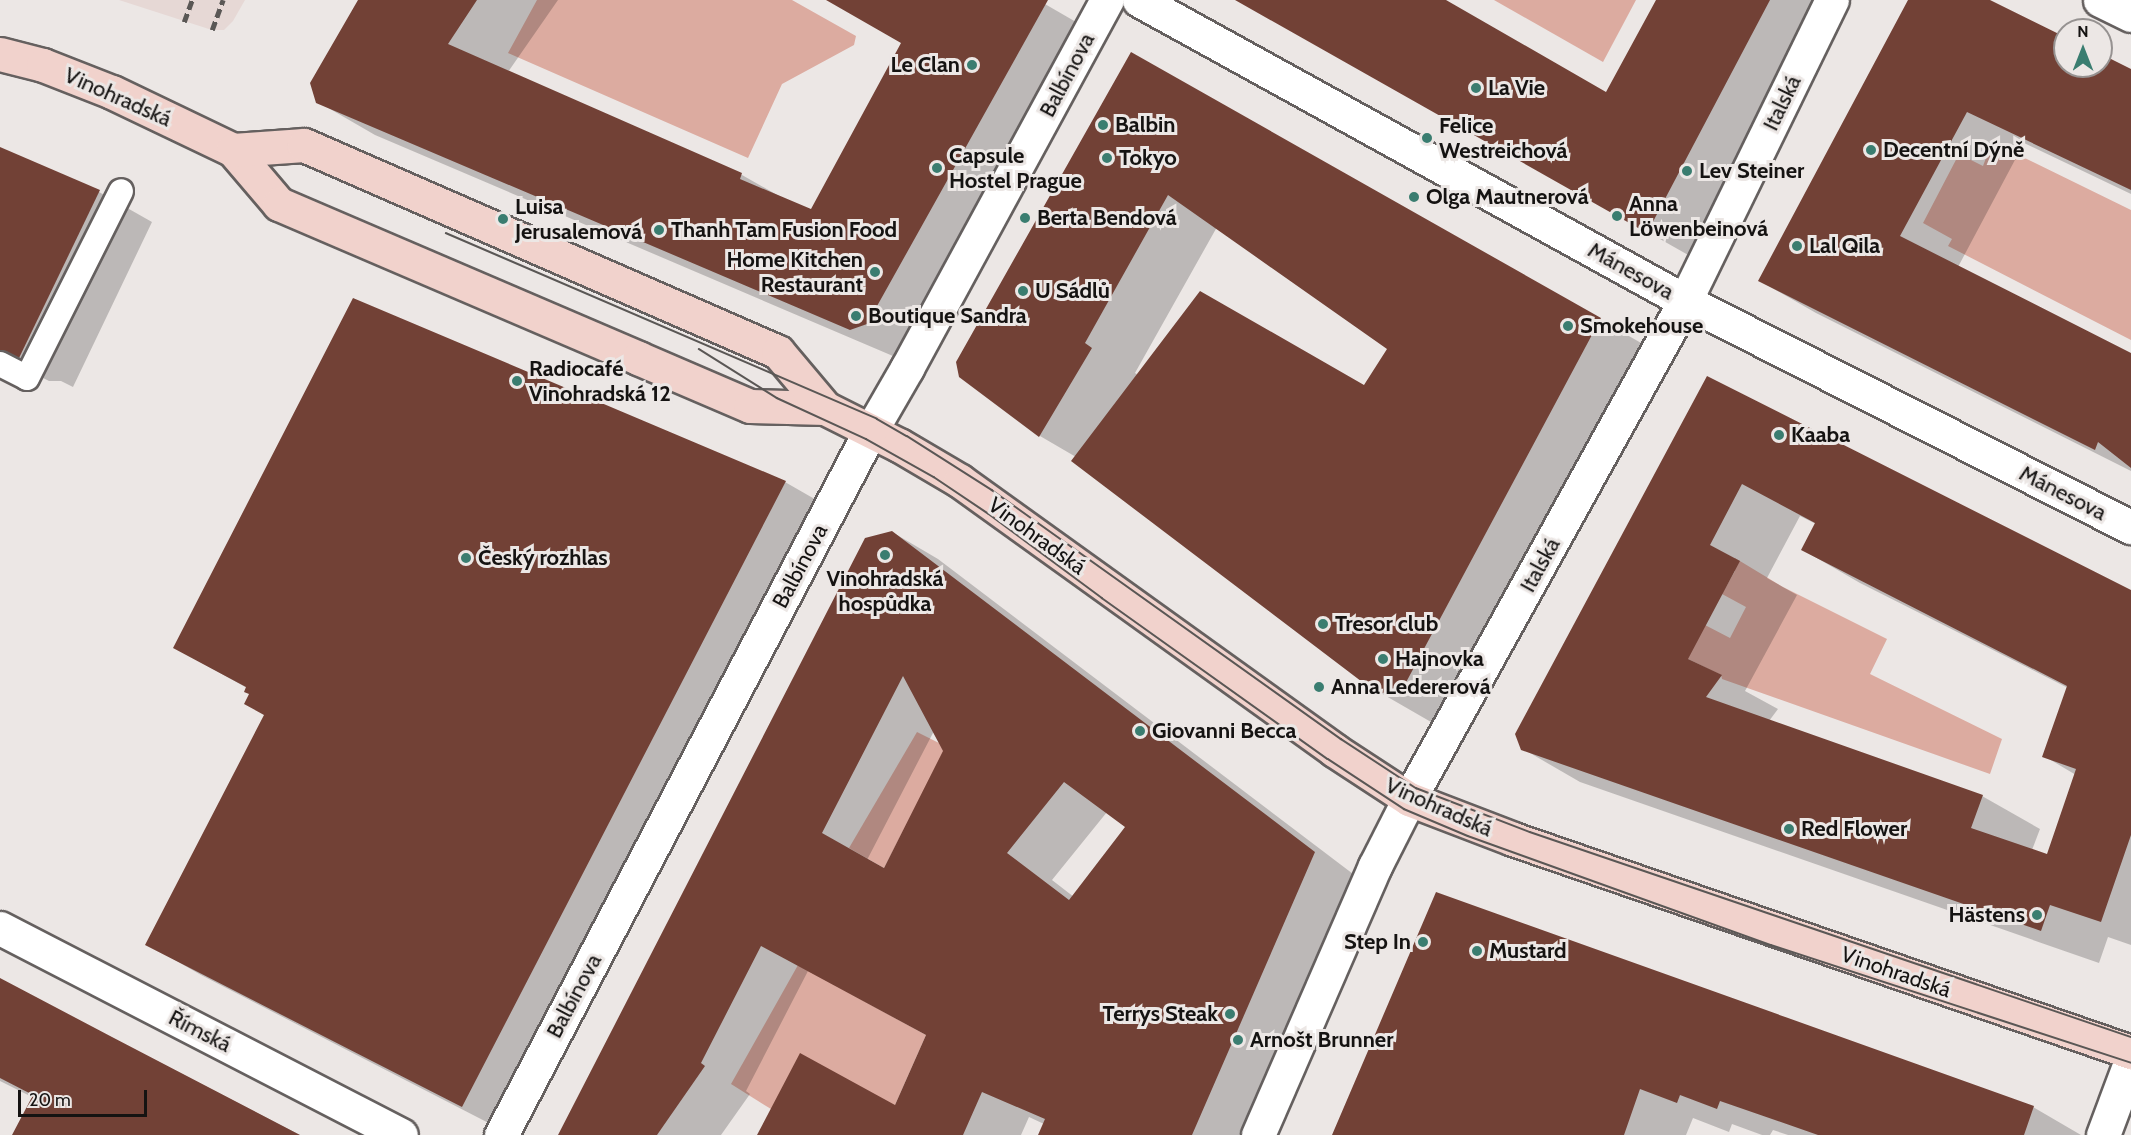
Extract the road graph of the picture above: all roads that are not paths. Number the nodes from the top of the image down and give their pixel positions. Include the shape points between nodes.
1 (1107, 0) edge
2 (1139, 0) edge
3 (1832, 0) edge
4 (2100, 0) edge
5 (2131, 15) edge
6 (0, 41) edge
7 (0, 54) edge
8 (43, 65) junction
9 (233, 150) junction
10 (120, 190) dead end
11 (1685, 301) junction
12 (0, 364) edge
13 (825, 408) junction
14 (871, 431) junction
15 (2131, 527) edge
16 (1409, 799) junction
17 (0, 928) edge
18 (2131, 1052) edge
19 (2131, 1060) edge
20 (401, 1135) edge
21 (501, 1135) edge
22 (1258, 1135) edge
23 (2103, 1135) edge

1 - 14 street, Balbínova
2 - 11 street, Mánesova
3 - 11 street, Italská
4 - 5 street
6 - 8 main road
7 - 8 main road, Vinohradská
8 - 9 main road, Vinohradská via 112,92
9 - 13 main road via 279,204 750,406
9 - 13 main road via 304,145 778,352
10 - 12 lane via 27,378
11 - 15 street, Mánesova
11 - 16 street, Italská
13 - 14 main road, Vinohradská
14 - 16 main road, Vinohradská via 928,461 994,504 1334,750
14 - 21 street, Balbínova
16 - 18 main road, Vinohradská via 1524,843
16 - 22 street, Italská via 1375,866
17 - 20 street, Římská
19 - 23 street

